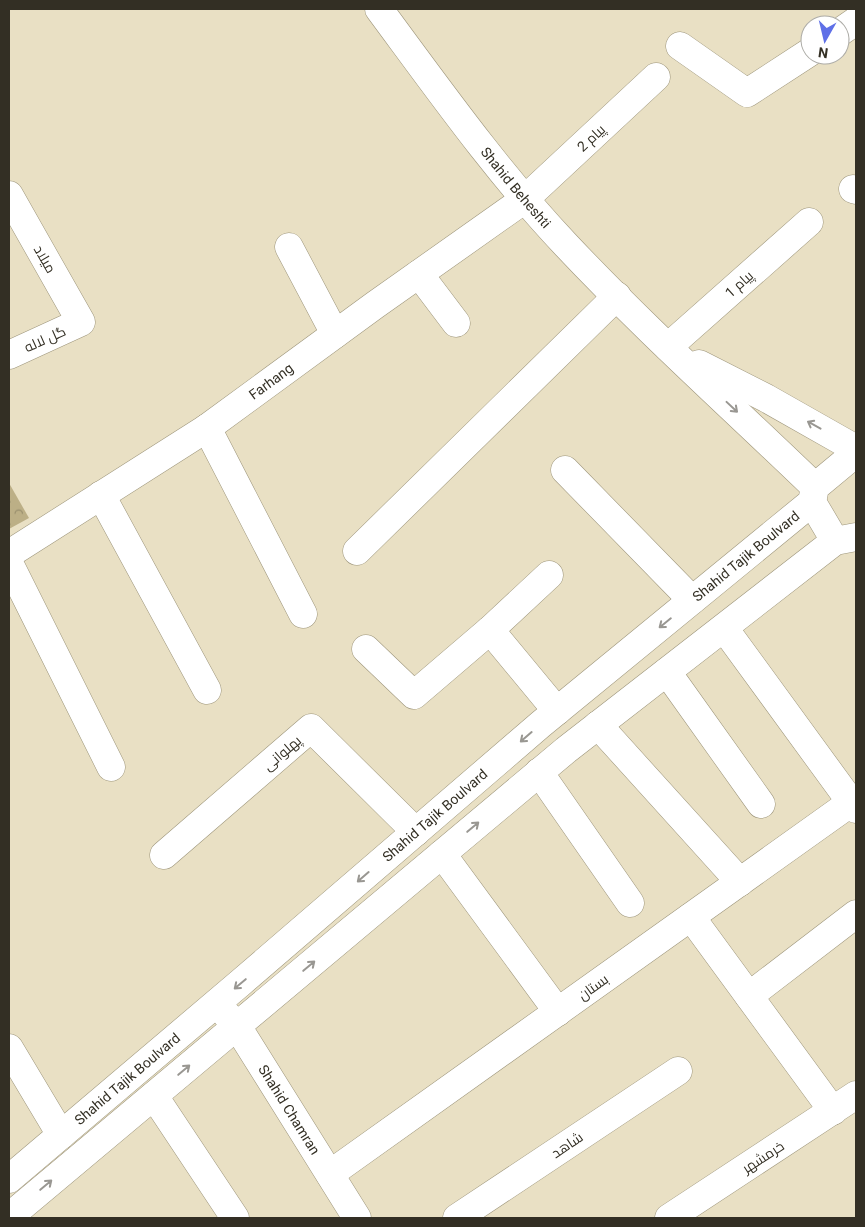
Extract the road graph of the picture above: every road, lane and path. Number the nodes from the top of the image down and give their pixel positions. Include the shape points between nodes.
1 (379, 9) edge
2 (680, 46) dead end
3 (800, 59) edge
4 (656, 77) dead end
5 (9, 195) edge
6 (525, 199) junction
7 (809, 222) dead end
8 (289, 246) dead end
9 (419, 274) junction
10 (617, 296) junction
11 (81, 322) joint
12 (456, 323) dead end
13 (335, 334) junction
14 (669, 349) junction
15 (9, 355) edge
16 (207, 428) junction
17 (856, 449) edge
18 (856, 453) edge
19 (565, 470) dead end
20 (814, 494) junction
21 (101, 496) junction
22 (846, 539) edge
23 (357, 551) dead end
24 (9, 554) edge
25 (9, 563) edge
26 (549, 575) dead end
27 (692, 600) junction
28 (303, 614) dead end
29 (724, 628) junction
30 (490, 630) junction
31 (366, 649) dead end
32 (667, 672) junction
33 (207, 690) dead end
34 (557, 711) junction
35 (598, 725) junction
36 (111, 767) dead end
37 (539, 772) junction
38 (855, 803) edge
39 (761, 804) dead end
40 (416, 832) junction
41 (442, 854) junction
42 (164, 855) dead end
43 (740, 882) junction
44 (630, 903) dead end
45 (856, 914) edge
46 (691, 917) junction
47 (749, 996) junction
48 (216, 1004) junction
49 (558, 1012) junction
50 (237, 1026) junction
51 (9, 1048) edge
52 (678, 1071) dead end
53 (154, 1096) junction
54 (856, 1096) edge
55 (833, 1111) junction
56 (61, 1135) junction
57 (330, 1174) junction
58 (9, 1179) edge
59 (9, 1217) edge
60 (235, 1218) edge
61 (357, 1218) edge
62 (457, 1218) edge
63 (669, 1218) edge

1 - 6 street, Shahid Beheshti via 486,154
2 - 3 street via 747,93
4 - 6 street, پیام 2
5 - 11 street, میلاد
6 - 9 street, Farhang
6 - 10 street, Shahid Beheshti
7 - 14 street, پیام 1
8 - 13 street
9 - 12 street
9 - 13 street, Farhang
10 - 14 street, Shahid Beheshti
10 - 23 street
11 - 15 street, گل لاله
13 - 16 street, Farhang
17 -> 14 street, Shahid Beheshti via 766,398
14 -> 20 street, Shahid Beheshti
16 - 21 street, Farhang
16 - 28 street
18 - 20 street, Shahid Tajik Boulvard
19 - 27 street
20 - 22 street, Shahid Beheshti
20 - 27 street, Shahid Tajik Boulvard
21 - 24 street, Farhang
21 - 33 street
22 - 29 street
25 - 36 street
26 - 30 street
27 -> 34 street, Shahid Tajik Boulvard
29 - 32 street
29 - 38 street
30 - 31 street via 414,695
30 - 34 street
32 - 35 street
32 - 39 street
34 -> 40 street, Shahid Tajik Boulvard
35 - 37 street
35 - 43 street
41 -> 37 street
37 - 44 street
38 - 43 street, بستان
40 - 42 street, پهلوانی via 311,728
40 -> 48 street, Shahid Tajik Boulvard
41 - 49 street
50 -> 41 street
43 - 46 street, بستان
45 - 47 street
46 - 47 street
46 - 49 street, بستان
47 - 55 street
48 - 50 street, Shahid Chamran
48 - 56 street, Shahid Tajik Boulvard
49 - 57 street, بستان
53 -> 50 street
50 - 57 street, Shahid Chamran
51 - 56 street
52 - 62 street, شاهد
59 -> 53 street
53 - 60 street
54 - 55 street, خرمشهر
55 - 63 street, خرمشهر
56 - 58 street, Shahid Tajik Boulvard
57 - 61 street, Shahid Chamran

